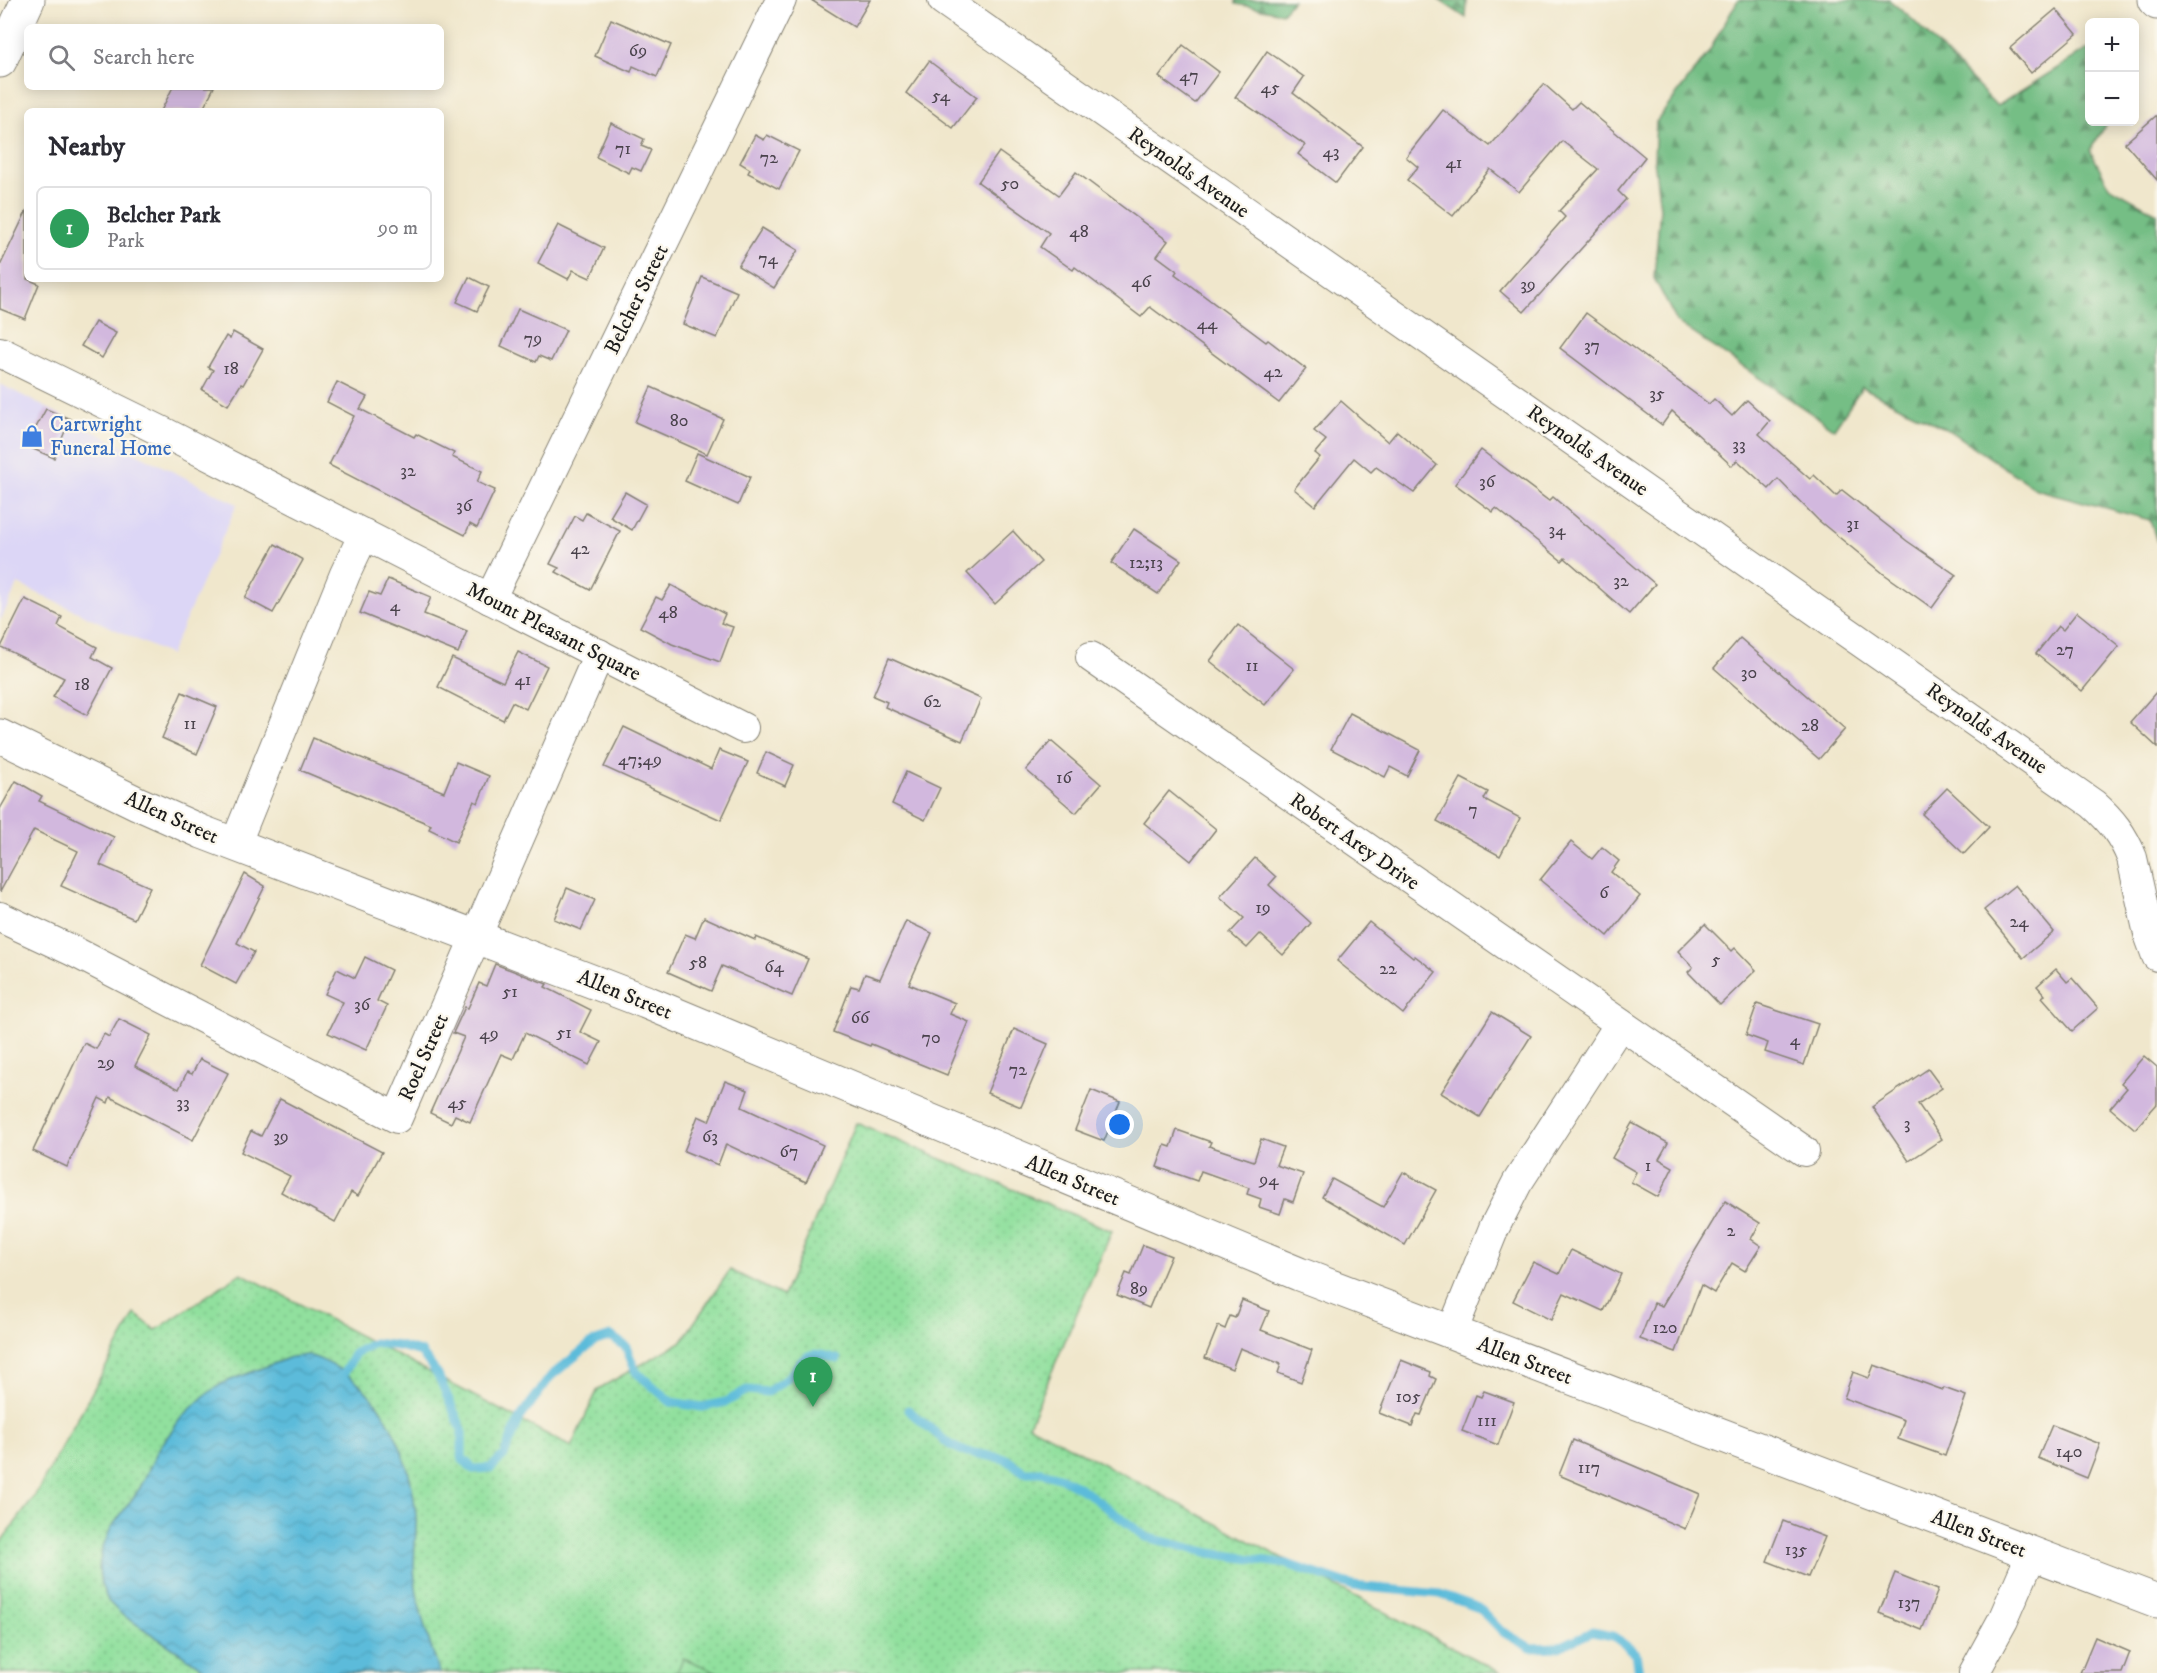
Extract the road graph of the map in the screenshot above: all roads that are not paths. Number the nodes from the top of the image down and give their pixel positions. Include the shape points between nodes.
1 (28, 0) edge
2 (781, 0) edge
3 (943, 0) edge
4 (0, 61) edge
5 (0, 352) edge
6 (364, 534) junction
7 (490, 599) junction
8 (599, 654) junction
9 (1091, 657) dead end
10 (743, 728) dead end
11 (0, 736) edge
12 (235, 845) junction
13 (0, 916) edge
14 (477, 936) junction
15 (2157, 956) edge
16 (1620, 1024) junction
17 (1804, 1151) dead end
18 (1452, 1332) junction
19 (2032, 1553) junction
20 (2157, 1601) edge
21 (1974, 1673) edge

1 - 4 street
2 - 7 street, Belcher Street
3 - 15 street, Reynolds Avenue via 2093,804 2115,824 2128,846
5 - 6 street, Mount Pleasant Square
6 - 7 street, Mount Pleasant Square
6 - 12 street
7 - 8 street, Mount Pleasant Square
8 - 10 street, Mount Pleasant Square
8 - 14 street, Roel Street
9 - 16 street, Robert Arey Drive
11 - 12 street, Allen Street via 137,803
12 - 14 street, Allen Street
13 - 14 street, Roel Street via 397,1118
14 - 18 street, Allen Street via 688,1019 1256,1257
16 - 17 street, Robert Arey Drive
16 - 18 street via 1517,1183 1494,1228
18 - 19 street, Allen Street
19 - 20 street, Allen Street
19 - 21 street via 2003,1620

